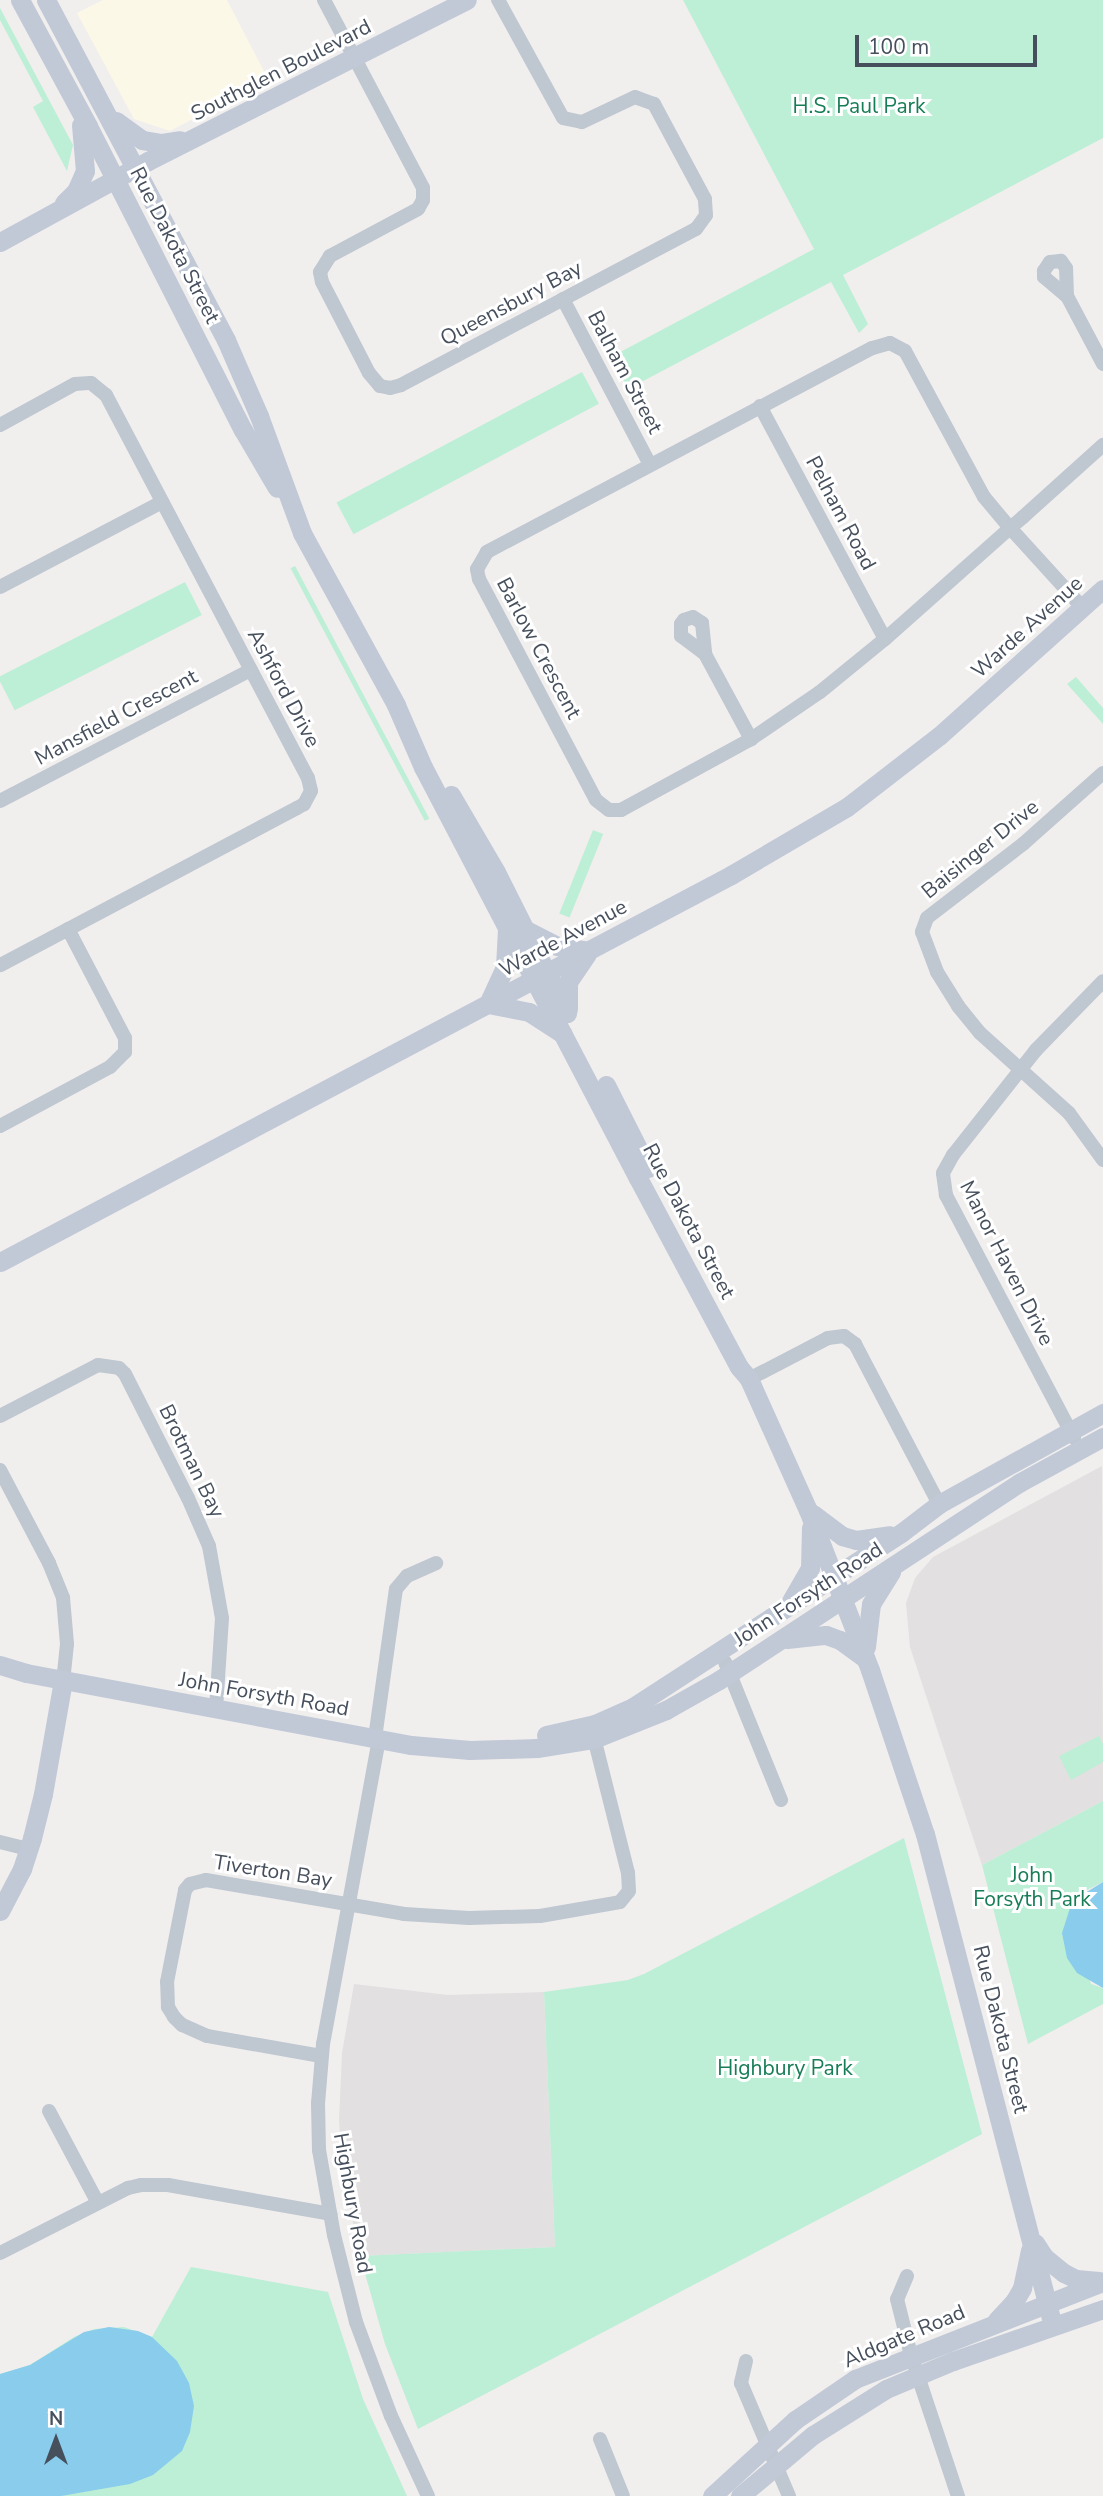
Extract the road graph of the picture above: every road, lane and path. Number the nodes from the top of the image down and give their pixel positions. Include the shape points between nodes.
1 (20, 0) edge
2 (46, 0) edge
3 (324, 0) edge
4 (467, 0) edge
5 (498, 0) edge
6 (355, 58) junction
7 (104, 109) junction
8 (79, 110) junction
9 (214, 129) junction
10 (136, 169) junction
11 (116, 179) junction
12 (51, 214) junction
13 (0, 242) edge
14 (1068, 296) dead end
15 (563, 299) junction
16 (1103, 364) edge
17 (761, 406) junction
18 (0, 425) edge
19 (1103, 445) edge
20 (650, 465) junction
21 (162, 502) junction
22 (292, 509) junction
23 (1010, 528) junction
24 (0, 587) edge
25 (1103, 589) edge
26 (1082, 607) junction
27 (885, 639) junction
28 (705, 654) dead end
29 (251, 670) junction
30 (751, 739) junction
31 (1103, 773) edge
32 (0, 801) edge
33 (516, 927) junction
34 (68, 929) junction
35 (589, 951) junction
36 (0, 965) edge
37 (541, 976) junction
38 (1103, 982) edge
39 (488, 1004) junction
40 (569, 1016) junction
41 (567, 1037) junction
42 (1020, 1069) junction
43 (0, 1126) edge
44 (1103, 1160) edge
45 (0, 1262) edge
46 (749, 1379) junction
47 (1103, 1413) edge
48 (0, 1416) edge
49 (1070, 1430) junction
50 (1103, 1437) edge
51 (1080, 1450) junction
52 (0, 1470) edge
53 (939, 1504) junction
54 (808, 1510) junction
55 (901, 1533) junction
56 (436, 1563) dead end
57 (898, 1563) junction
58 (836, 1576) junction
59 (844, 1598) junction
60 (787, 1608) junction
61 (777, 1642) junction
62 (866, 1659) junction
63 (0, 1665) edge
64 (728, 1667) junction
65 (63, 1680) junction
66 (216, 1709) junction
67 (593, 1732) junction
68 (377, 1738) junction
69 (781, 1800) dead end
70 (0, 1842) edge
71 (29, 1849) junction
72 (348, 1904) junction
73 (0, 1911) edge
74 (321, 2056) junction
75 (48, 2111) dead end
76 (99, 2203) junction
77 (330, 2214) junction
78 (1030, 2236) junction
79 (0, 2253) edge
80 (907, 2276) dead end
81 (1103, 2281) edge
82 (1047, 2304) junction
83 (1103, 2309) edge
84 (991, 2325) junction
85 (1053, 2326) junction
86 (746, 2361) dead end
87 (915, 2365) junction
88 (600, 2439) dead end
89 (771, 2455) junction
90 (428, 2496) edge
91 (622, 2496) edge
92 (712, 2496) edge
93 (740, 2496) edge
94 (789, 2496) edge
95 (958, 2496) edge

1 - 8 street, Rue Dakota Street
2 - 7 street, Rue Dakota Street
3 - 6 street
4 - 6 street, Southglen Boulevard
5 - 15 street, Queensbury Bay via 563,118 582,122 629,99 650,101 706,206 704,220 696,229
6 - 9 street, Southglen Boulevard
6 - 15 street, Queensbury Bay via 423,191 418,208 336,253 322,266 322,282 372,378 385,388 401,385
7 - 9 street via 133,136 152,143
7 - 10 street, Rue Dakota Street
8 - 11 street, Rue Dakota Street
8 - 12 street via 85,171 76,191
9 - 10 street, Southglen Boulevard
10 - 11 street, Southglen Boulevard
10 - 22 street, Rue Dakota Street via 226,341
11 - 12 street, Southglen Boulevard
11 - 22 street, Rue Dakota Street via 243,430
12 - 13 street
14 - 16 street
15 - 20 street, Balham Street
17 - 20 street, Barlow Crescent
17 - 23 street, Barlow Crescent via 877,345 898,345 908,355 975,482
17 - 27 street, Pelham Road
18 - 21 street, Ashford Drive via 75,384 90,383 106,395
19 - 23 street, Barlow Crescent
20 - 30 street, Barlow Crescent via 487,552 478,565 479,579 603,807 625,809
21 - 24 street
21 - 29 street, Ashford Drive
22 - 33 street, Rue Dakota Street via 403,722 469,824
23 - 26 street, Barlow Crescent
23 - 27 street, Barlow Crescent
25 - 26 street, Warde Avenue
26 - 35 street, Warde Avenue via 939,736 847,807
27 - 30 street, Barlow Crescent
28 - 30 street
29 - 32 street, Mansfield Crescent
29 - 34 street, Ashford Drive via 308,778 309,798
31 - 42 street, Baisinger Drive via 924,923 925,945 947,990 980,1033
33 - 35 street via 557,946
33 - 37 street, Rue Dakota Street
33 - 39 street
34 - 36 street, Ashford Drive
34 - 43 street via 125,1038 125,1052 110,1067
35 - 37 street, Warde Avenue
35 - 40 street via 568,982
37 - 39 street, Warde Avenue
37 - 40 street, Rue Dakota Street
37 - 41 street, Rue Dakota Street
38 - 42 street, Manor Haven Drive
39 - 41 street via 529,1012
39 - 45 street, Warde Avenue
40 - 46 street, Rue Dakota Street via 731,1324 747,1361
41 - 46 street, Rue Dakota Street
42 - 44 street, Baisinger Drive via 1069,1113
42 - 49 street, Manor Haven Drive via 949,1160 943,1185
46 - 53 street via 828,1338 844,1336 855,1344
46 - 54 street, Rue Dakota Street
47 - 49 street, John Forsyth Road
48 - 66 street, Brotman Bay via 98,1365 125,1374 209,1546 222,1618
49 - 51 street, Manor Haven Drive
49 - 53 street, John Forsyth Road
50 - 51 street, John Forsyth Road
51 - 57 street, John Forsyth Road via 1019,1483
52 - 65 street via 63,1598 67,1644
53 - 55 street, John Forsyth Road
54 - 55 street via 829,1528 856,1540
54 - 58 street, Rue Dakota Street
54 - 60 street via 813,1546 810,1568
55 - 58 street, John Forsyth Road
56 - 68 street, Highbury Road via 407,1576 396,1589
57 - 59 street, John Forsyth Road
57 - 62 street via 871,1604
58 - 59 street, Rue Dakota Street
58 - 60 street, John Forsyth Road
59 - 61 street, John Forsyth Road
59 - 62 street, Rue Dakota Street
60 - 67 street, John Forsyth Road
61 - 62 street via 826,1635
61 - 64 street, John Forsyth Road
62 - 78 street, Rue Dakota Street via 943,1895
63 - 65 street, John Forsyth Road
64 - 67 street, John Forsyth Road via 666,1710
64 - 69 street
65 - 66 street, John Forsyth Road
65 - 71 street
66 - 68 street, John Forsyth Road
67 - 68 street, John Forsyth Road via 534,1738 522,1746 470,1750
67 - 72 street, Tiverton Bay via 628,1873 629,1891 620,1902 502,1919 404,1914
68 - 72 street, Highbury Road
70 - 71 street
71 - 73 street
72 - 74 street, Highbury Road
72 - 74 street, Tiverton Bay via 197,1881 185,1890 167,1982 168,2007 194,2031
74 - 77 street, Highbury Road via 318,2124
75 - 76 street
76 - 77 street via 141,2185 168,2185
76 - 79 street
77 - 90 street, Highbury Road via 368,2357
78 - 81 street via 1064,2273
78 - 82 street, Rue Dakota Street
78 - 84 street via 1023,2288
80 - 87 street via 897,2299
81 - 82 street, Aldgate Road
82 - 84 street, Aldgate Road
82 - 85 street, Rue Dakota Street
83 - 85 street, Aldgate Road
84 - 87 street, Aldgate Road
85 - 87 street, Aldgate Road
86 - 89 street via 741,2383
87 - 89 street, Aldgate Road via 813,2435
87 - 95 street
88 - 91 street
89 - 92 street, Aldgate Road
89 - 93 street, Aldgate Road
89 - 94 street

